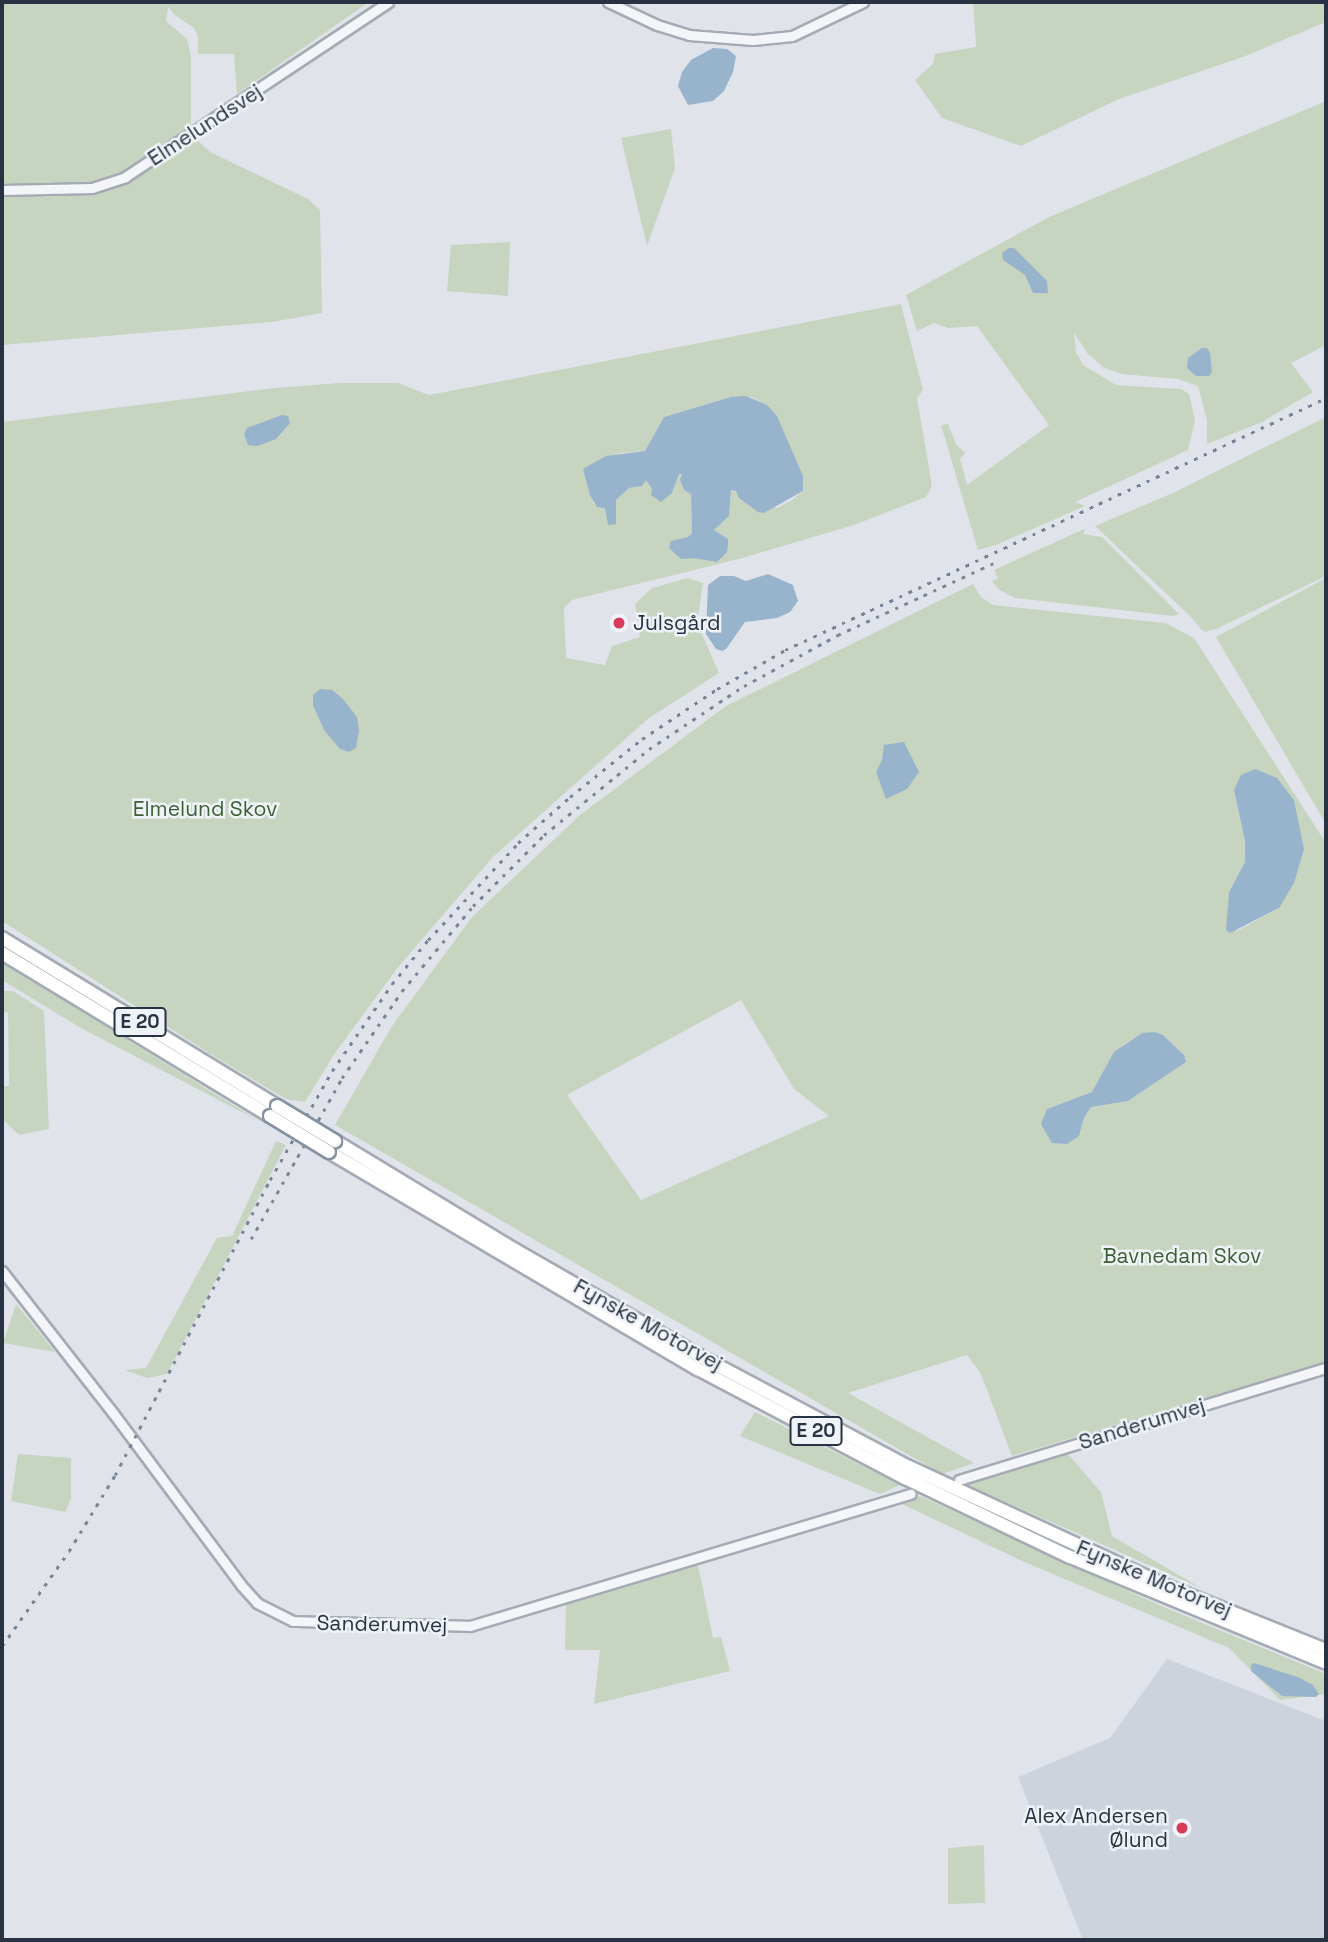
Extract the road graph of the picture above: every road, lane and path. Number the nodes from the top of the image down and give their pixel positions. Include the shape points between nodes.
1 (388, 2) edge
2 (608, 2) edge
3 (863, 2) edge
4 (2, 190) edge
5 (2, 938) edge
6 (2, 953) edge
7 (274, 1111) junction
8 (332, 1147) junction
9 (2, 1271) edge
10 (1326, 1368) edge
11 (959, 1480) dead end
12 (911, 1494) dead end
13 (1326, 1650) edge
14 (1326, 1663) edge

1 - 4 street, Elmelundsvej via 125,177 92,188
2 - 3 street via 689,35 751,40 792,36
5 - 7 highway, Fynske Motorvej / E 20
6 - 7 highway, Fynske Motorvej / E 20
7 - 8 highway, Fynske Motorvej / E 20, bridge
8 - 13 highway, Fynske Motorvej / E 20 via 686,1348 909,1467 1169,1587
8 - 14 highway, Fynske Motorvej / E 20 via 698,1369 905,1478 1092,1566
9 - 12 street, Sanderumvej via 241,1585 257,1603 293,1621 470,1626
10 - 11 street, Sanderumvej

